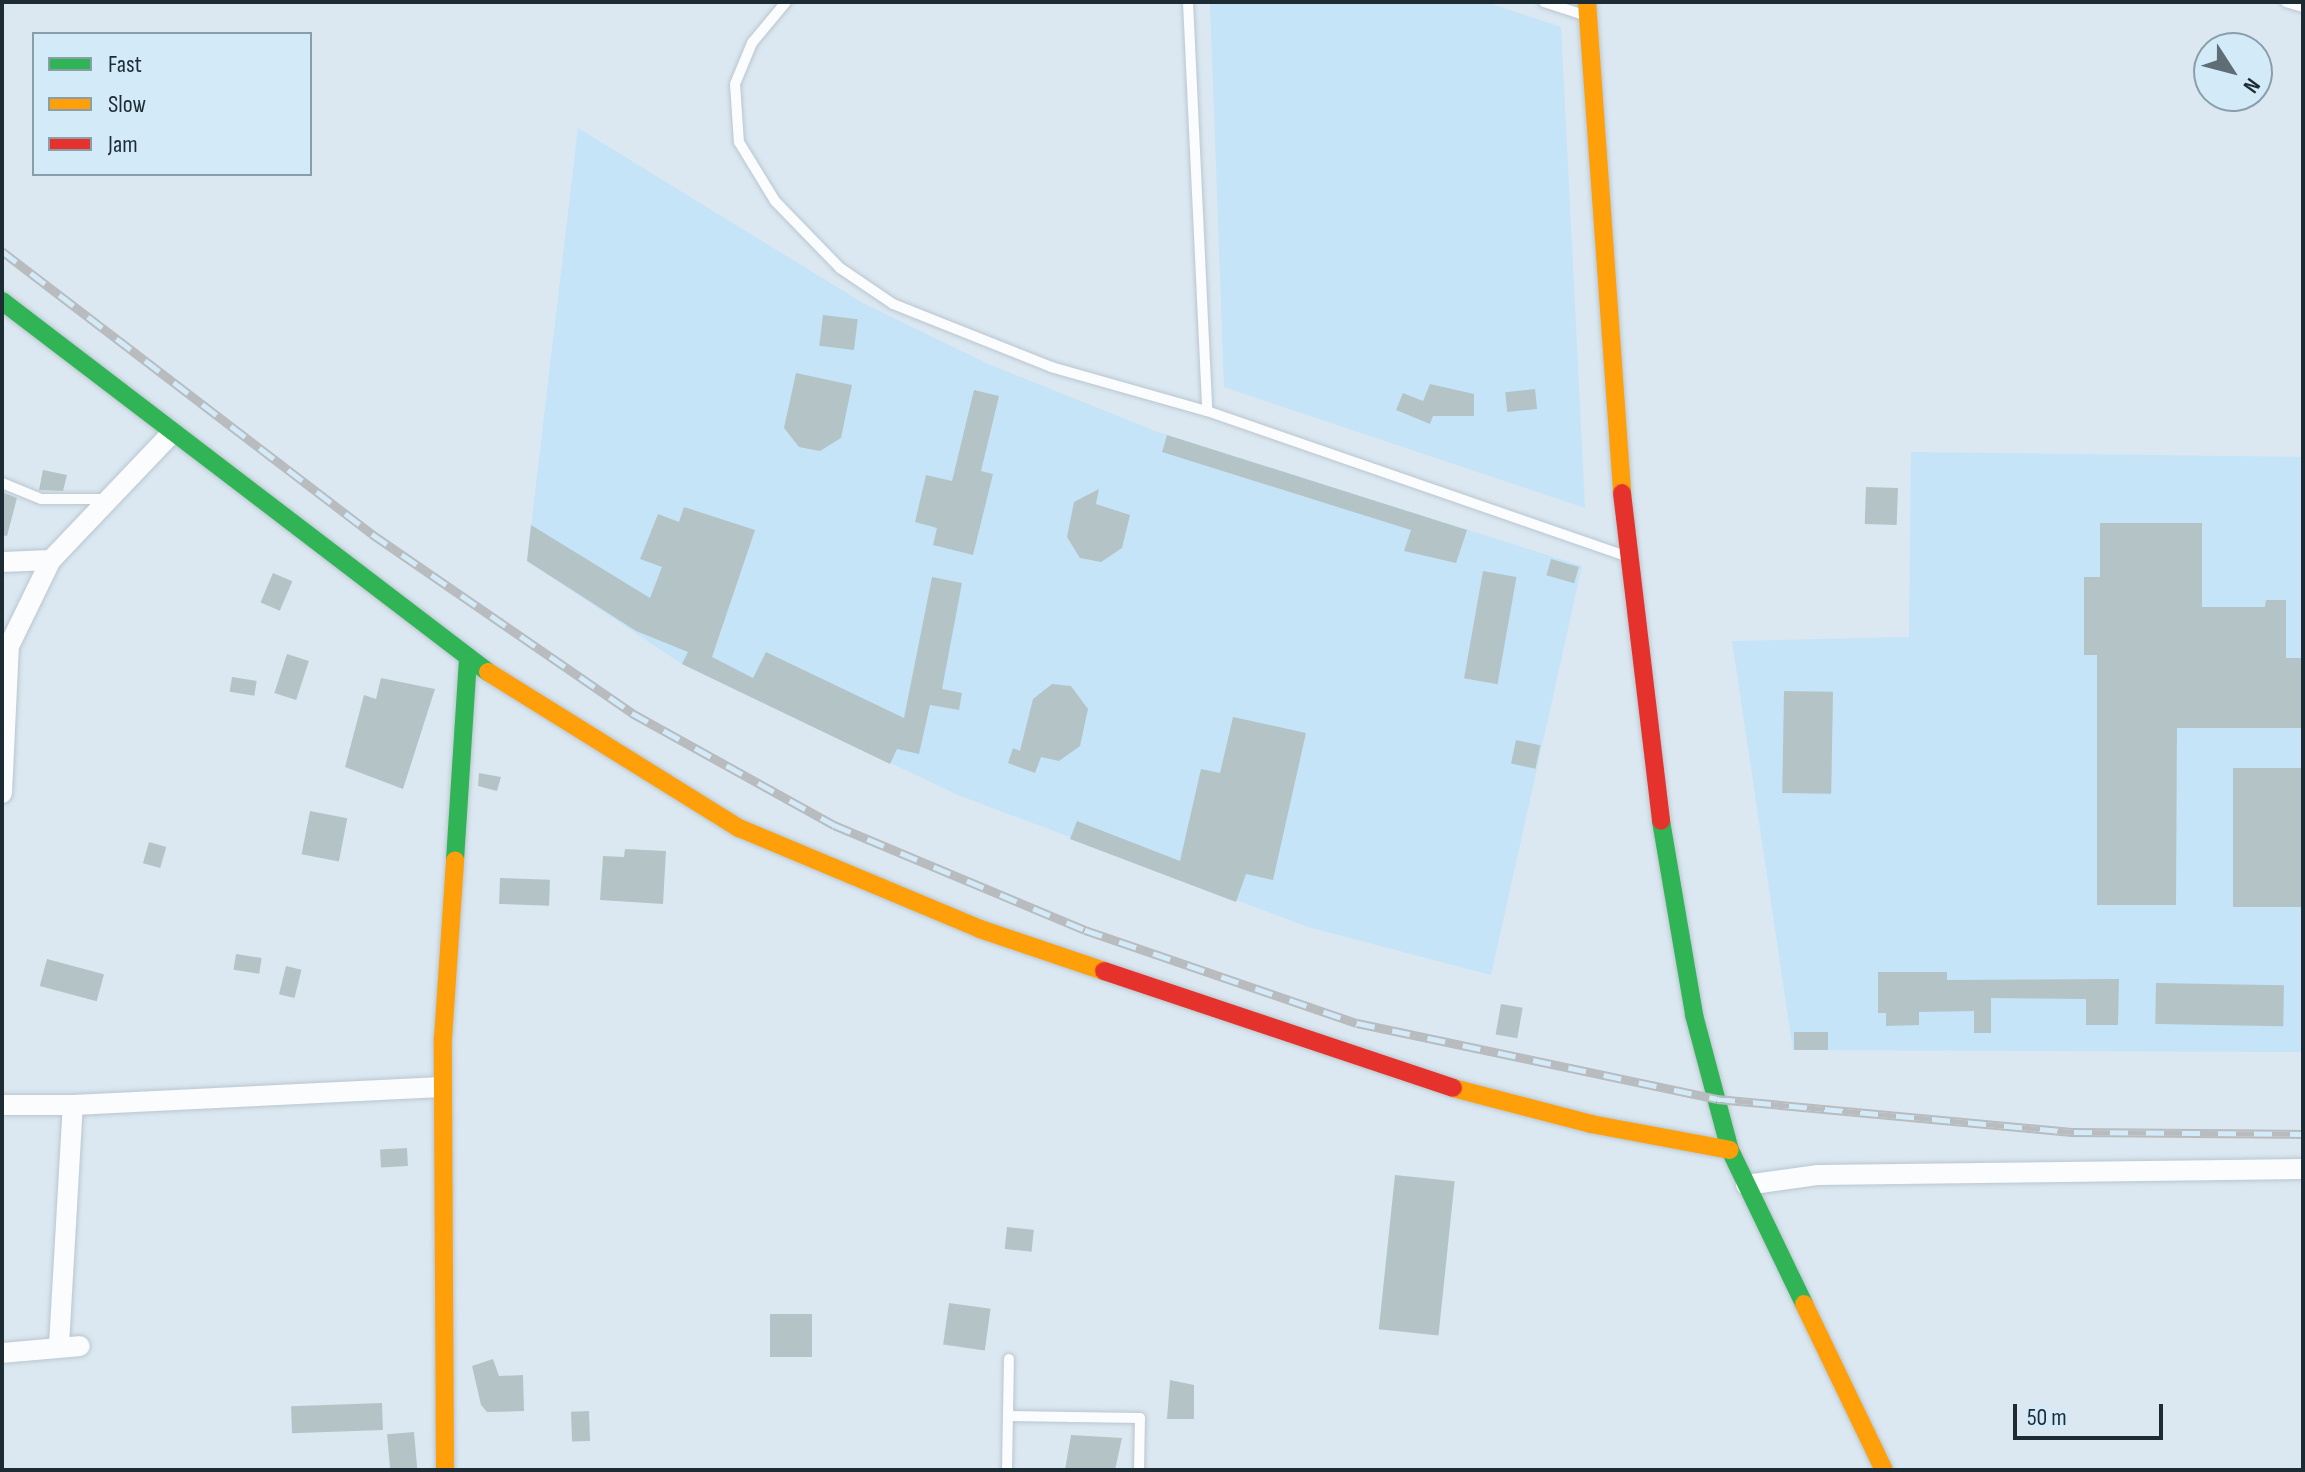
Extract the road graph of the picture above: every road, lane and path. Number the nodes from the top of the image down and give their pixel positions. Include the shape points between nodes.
1 (786, 2) edge
2 (1188, 2) edge
3 (1544, 2) edge
4 (2286, 2) edge
5 (2303, 7) edge
6 (1589, 10) edge
7 (2, 301) edge
8 (1207, 411) junction
9 (172, 433) junction
10 (2, 483) edge
11 (103, 499) junction
12 (1626, 556) junction
13 (51, 560) junction
14 (2, 562) edge
15 (468, 660) junction
16 (2, 793) edge
17 (442, 1087) junction
18 (2, 1105) edge
19 (73, 1105) junction
20 (1730, 1150) junction
21 (2303, 1169) edge
22 (1746, 1185) junction
23 (59, 1345) junction
24 (80, 1346) dead end
25 (2, 1353) edge
26 (1009, 1359) dead end
27 (1008, 1416) junction
28 (445, 1470) edge
29 (1007, 1470) edge
30 (1139, 1470) edge
31 (1884, 1470) edge

1 - 8 lane via 752,43 735,84 739,142 775,201 840,268 893,304 1051,367
2 - 8 lane
3 - 6 lane
4 - 5 lane
6 - 12 street
7 - 9 street
8 - 12 lane
9 - 11 street
9 - 15 street
10 - 11 lane via 31,489 41,499
11 - 13 street
12 - 20 street via 1673,902 1694,1015
13 - 14 street
13 - 16 street via 4,665
15 - 17 street via 446,921
15 - 20 street via 739,828 980,929 1450,1087 1591,1124
17 - 19 street
17 - 28 street
18 - 19 street
19 - 23 street
20 - 22 street
21 - 22 street via 1818,1175
22 - 31 street
23 - 24 street
23 - 25 street
26 - 27 lane
27 - 29 lane
27 - 30 lane via 1140,1418

